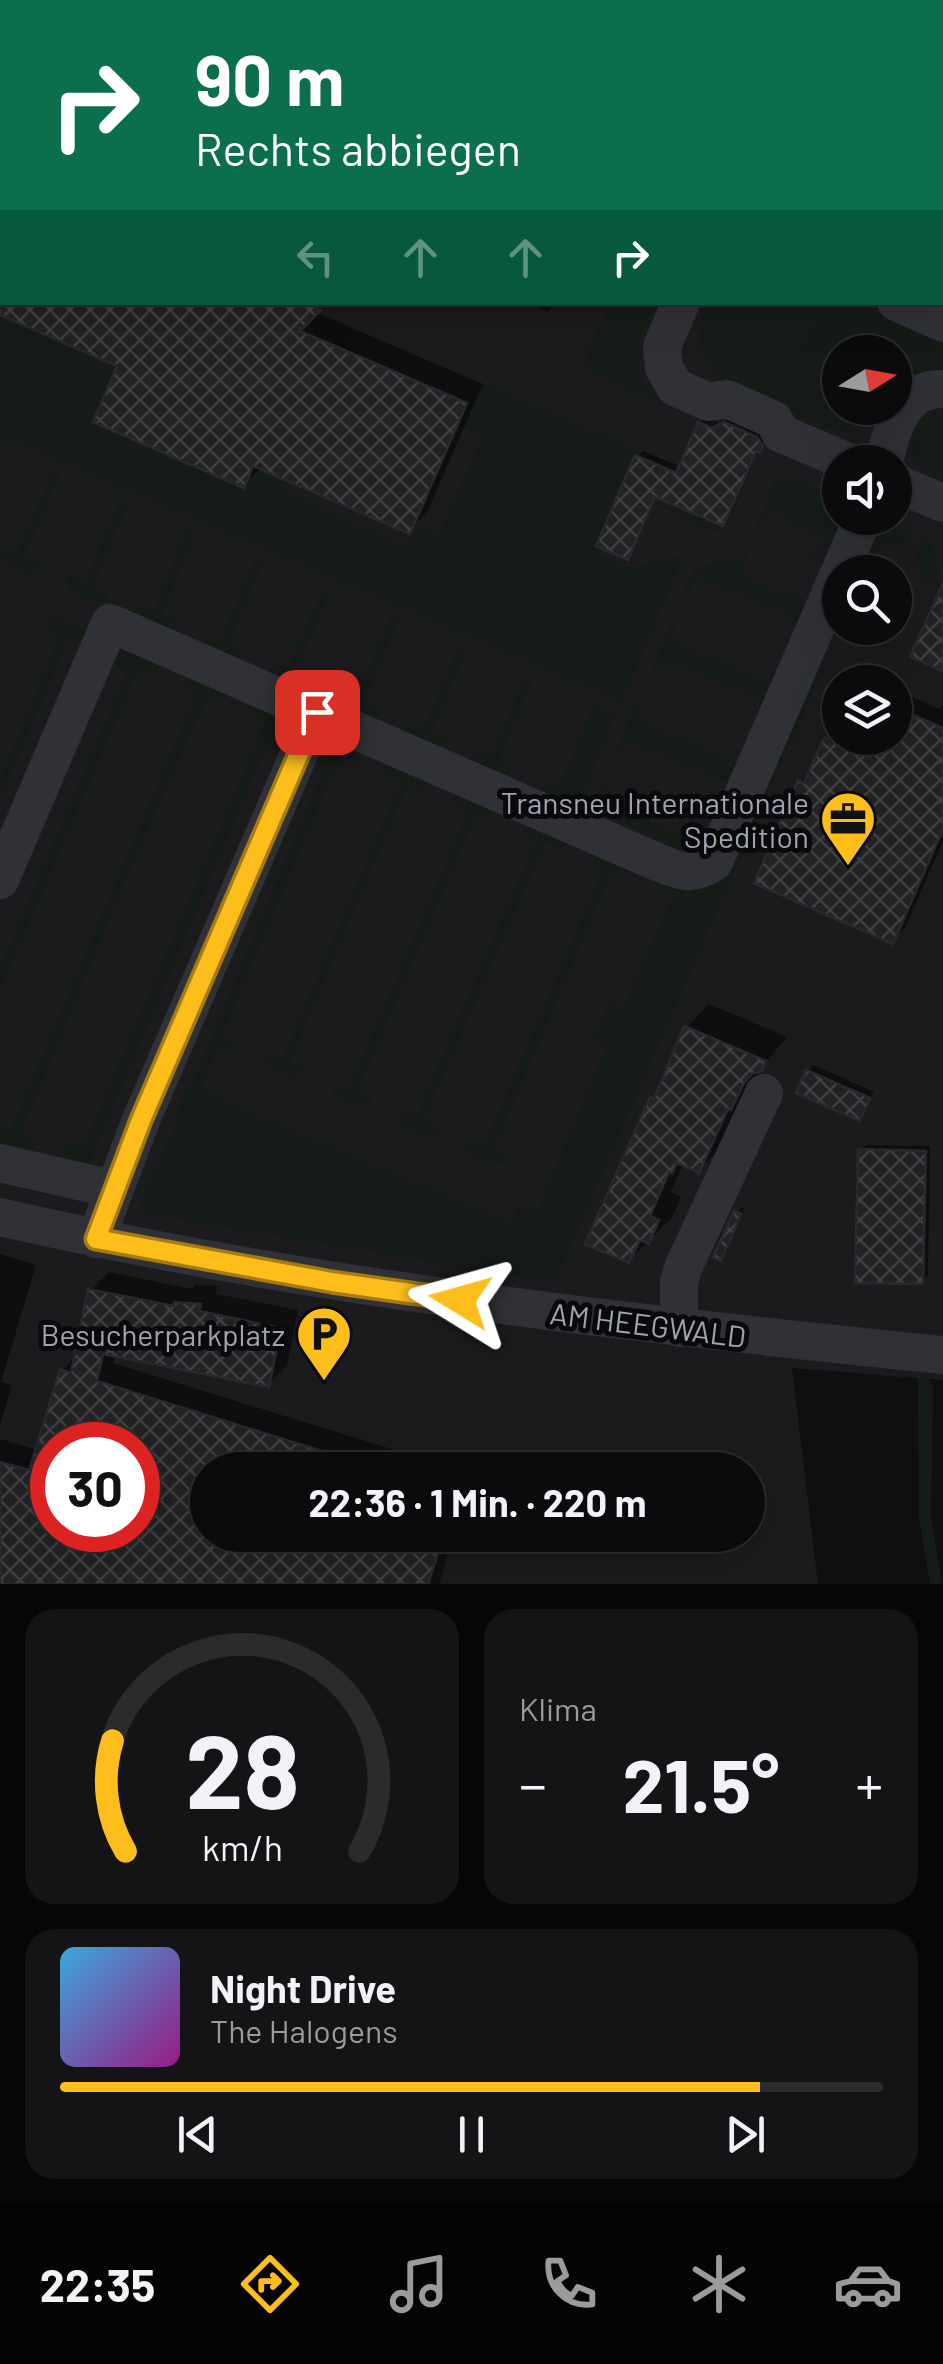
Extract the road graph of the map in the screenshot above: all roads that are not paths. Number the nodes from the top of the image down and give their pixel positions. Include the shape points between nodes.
1 (680, 305) edge
2 (903, 305) edge
3 (943, 323) edge
4 (943, 389) edge
5 (888, 445) edge
6 (822, 451) edge
7 (912, 490) edge
8 (943, 503) edge
9 (856, 535) edge
10 (317, 712) junction
11 (0, 880) edge
12 (764, 1093) dead end
13 (0, 1163) edge
14 (112, 1189) junction
15 (0, 1217) edge
16 (96, 1239) junction
17 (679, 1328) junction
18 (943, 1355) edge

1 - 6 street via 662,346 675,387 708,402 718,420 753,436 764,440 780,433
2 - 3 street
4 - 5 street via 910,401
7 - 8 street
9 - 10 street via 714,862 700,871 650,859
10 - 11 street via 110,623
10 - 14 street
12 - 17 street via 683,1268
13 - 14 street
14 - 16 street
15 - 16 street, AM HEEGWALD
16 - 17 street, AM HEEGWALD via 332,1282
17 - 18 street, AM HEEGWALD

